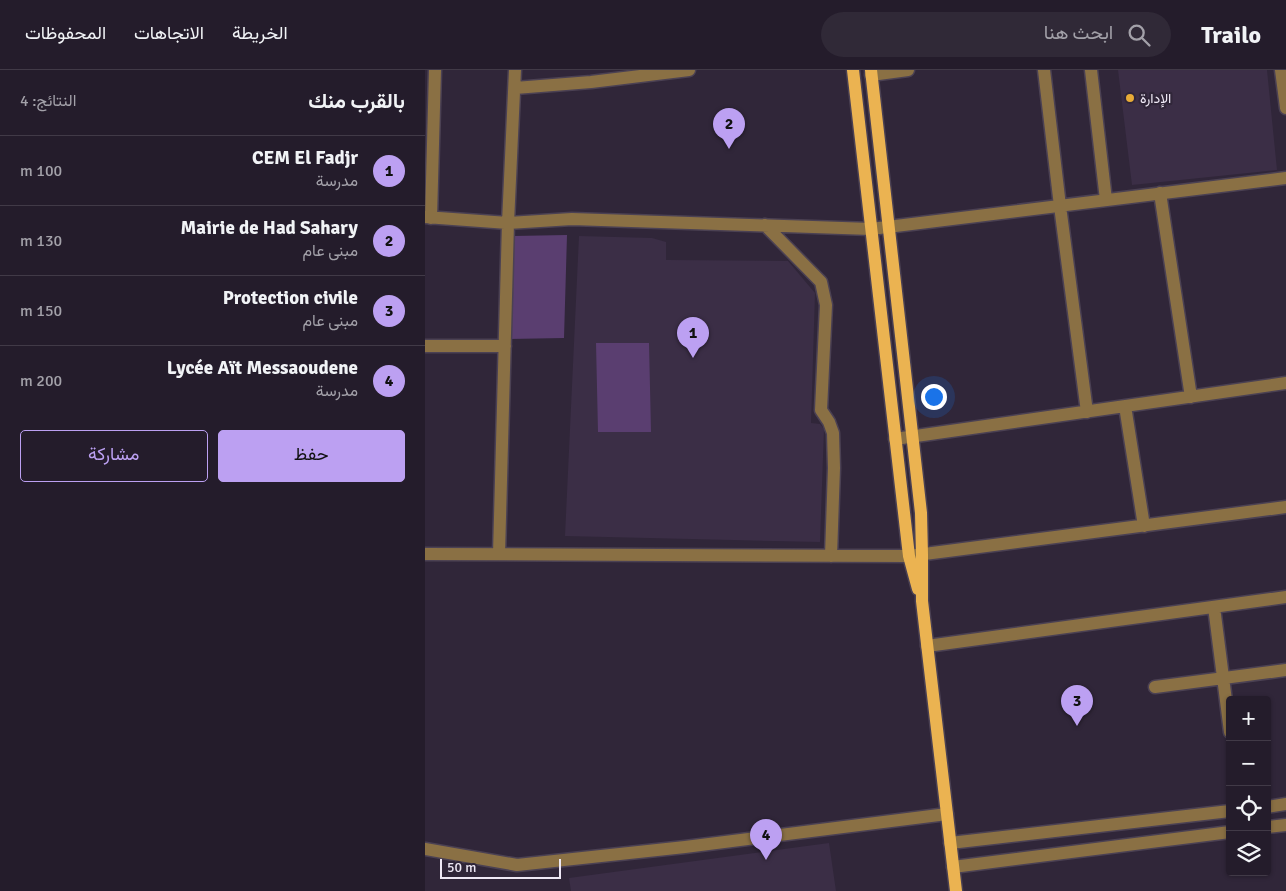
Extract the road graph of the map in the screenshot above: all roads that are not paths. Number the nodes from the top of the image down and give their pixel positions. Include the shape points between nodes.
1 (435, 70) edge
2 (515, 70) edge
3 (689, 70) edge
4 (853, 70) edge
5 (908, 70) edge
6 (1044, 70) edge
7 (1091, 70) edge
8 (1281, 70) edge
9 (871, 72) edge
10 (515, 88) junction
11 (1286, 108) edge
12 (1286, 178) edge
13 (1160, 193) junction
14 (1106, 200) junction
15 (1060, 206) junction
16 (428, 218) edge
17 (508, 223) junction
18 (765, 225) junction
19 (889, 227) junction
20 (871, 229) junction
21 (425, 346) edge
22 (505, 346) junction
23 (1286, 383) edge
24 (1191, 397) junction
25 (1125, 406) junction
26 (1087, 412) junction
27 (912, 437) junction
28 (895, 439) junction
29 (1286, 507) edge
30 (1144, 526) junction
31 (425, 554) edge
32 (499, 554) junction
33 (923, 555) junction
34 (831, 556) junction
35 (909, 556) junction
36 (1286, 597) edge
37 (922, 601) junction
38 (1214, 607) junction
39 (927, 646) junction
40 (1286, 670) edge
41 (1223, 678) junction
42 (1155, 687) dead end
43 (1226, 701) edge
44 (1286, 804) edge
45 (1271, 806) edge
46 (1226, 811) edge
47 (947, 814) junction
48 (1286, 825) edge
49 (1271, 827) edge
50 (1226, 833) edge
51 (950, 843) junction
52 (425, 849) edge
53 (953, 867) junction
54 (956, 891) edge

1 - 16 street
2 - 10 street
3 - 10 street
4 - 20 main road
5 - 9 street
6 - 15 street
7 - 14 street
8 - 11 street
9 - 19 main road
10 - 17 street
12 - 13 street
13 - 14 street
13 - 24 street
14 - 15 street
15 - 19 street
15 - 26 street
16 - 17 street
17 - 18 street via 572,219
17 - 22 street
18 - 20 street
18 - 34 street via 821,282 825,305 821,410 833,433
19 - 20 street
19 - 27 main road
20 - 28 main road
21 - 22 street
22 - 32 street
23 - 24 street
24 - 25 street
25 - 26 street
25 - 30 street
26 - 27 street
27 - 28 street
27 - 33 main road
28 - 35 main road
29 - 30 street
30 - 33 street
31 - 32 street
32 - 34 street
33 - 35 street
33 - 37 main road
34 - 35 street
35 - 37 main road
36 - 38 street
37 - 39 main road
38 - 39 street
38 - 41 street
39 - 47 main road
40 - 41 street
41 - 42 street
41 - 43 street
44 - 45 street
46 - 51 street
47 - 51 main road
47 - 52 street via 517,865
48 - 49 street
50 - 53 street
51 - 53 main road
53 - 54 main road

